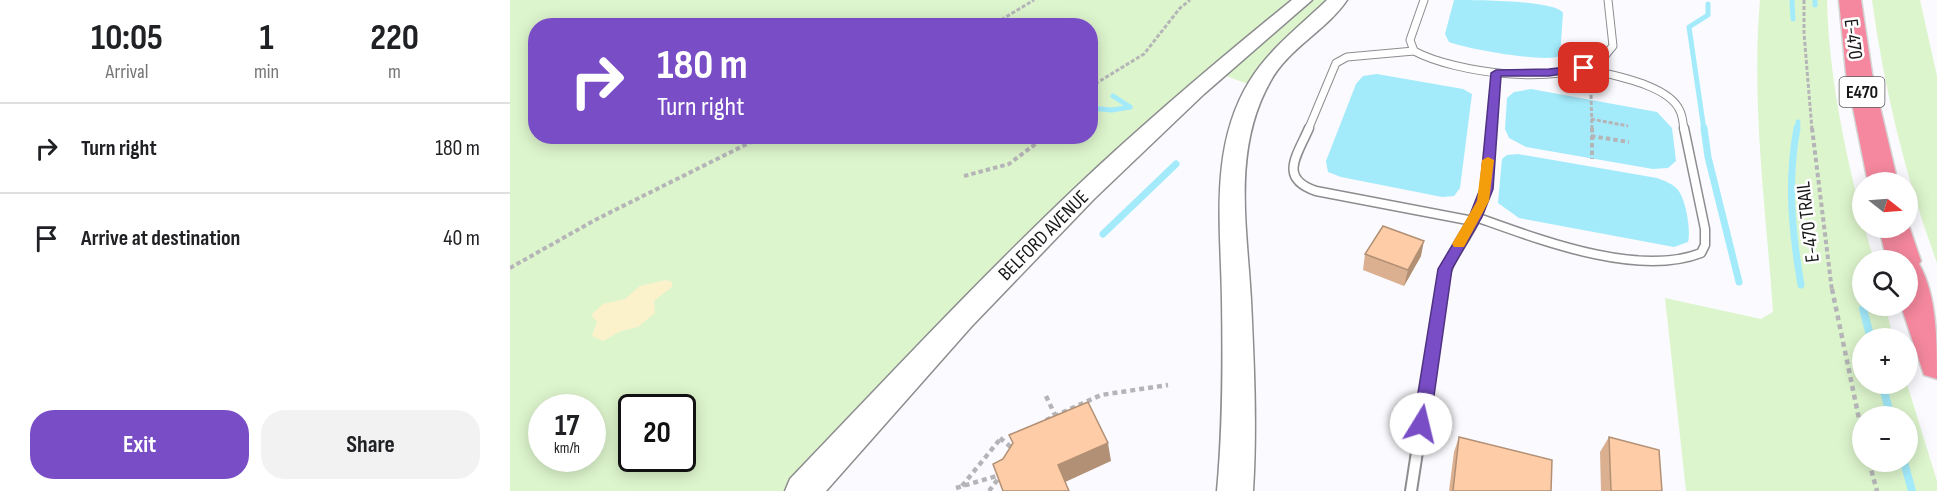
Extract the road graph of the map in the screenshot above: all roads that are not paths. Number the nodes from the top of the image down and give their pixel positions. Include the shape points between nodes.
1 (1303, 0) edge
2 (1338, 0) edge
3 (1424, 0) edge
4 (1608, 0) edge
5 (1850, 0) edge
6 (1414, 51) junction
7 (1584, 68) junction
8 (1496, 73) junction
9 (1881, 172) edge
10 (1474, 219) junction
11 (1918, 297) edge
12 (1937, 364) edge
13 (803, 491) edge
14 (1235, 491) edge
15 (1411, 491) edge

1 - 13 main road, BELFORD AVENUE via 1177,106 1085,193 961,319
2 - 14 main road via 1290,43 1265,72 1244,112 1235,147 1232,192 1239,423
3 - 6 lane via 1410,40
4 - 7 lane via 1613,49
5 - 9 highway, E-470 / E470 via 1859,73
6 - 8 lane via 1442,63
6 - 10 lane via 1347,57 1336,63 1292,168 1293,178 1316,191
7 - 8 lane via 1549,73
7 - 10 lane via 1650,87 1670,98 1680,110 1705,229 1701,253 1678,263 1655,264 1538,239
8 - 10 lane via 1486,189
10 - 15 lane via 1445,269
11 - 12 highway

